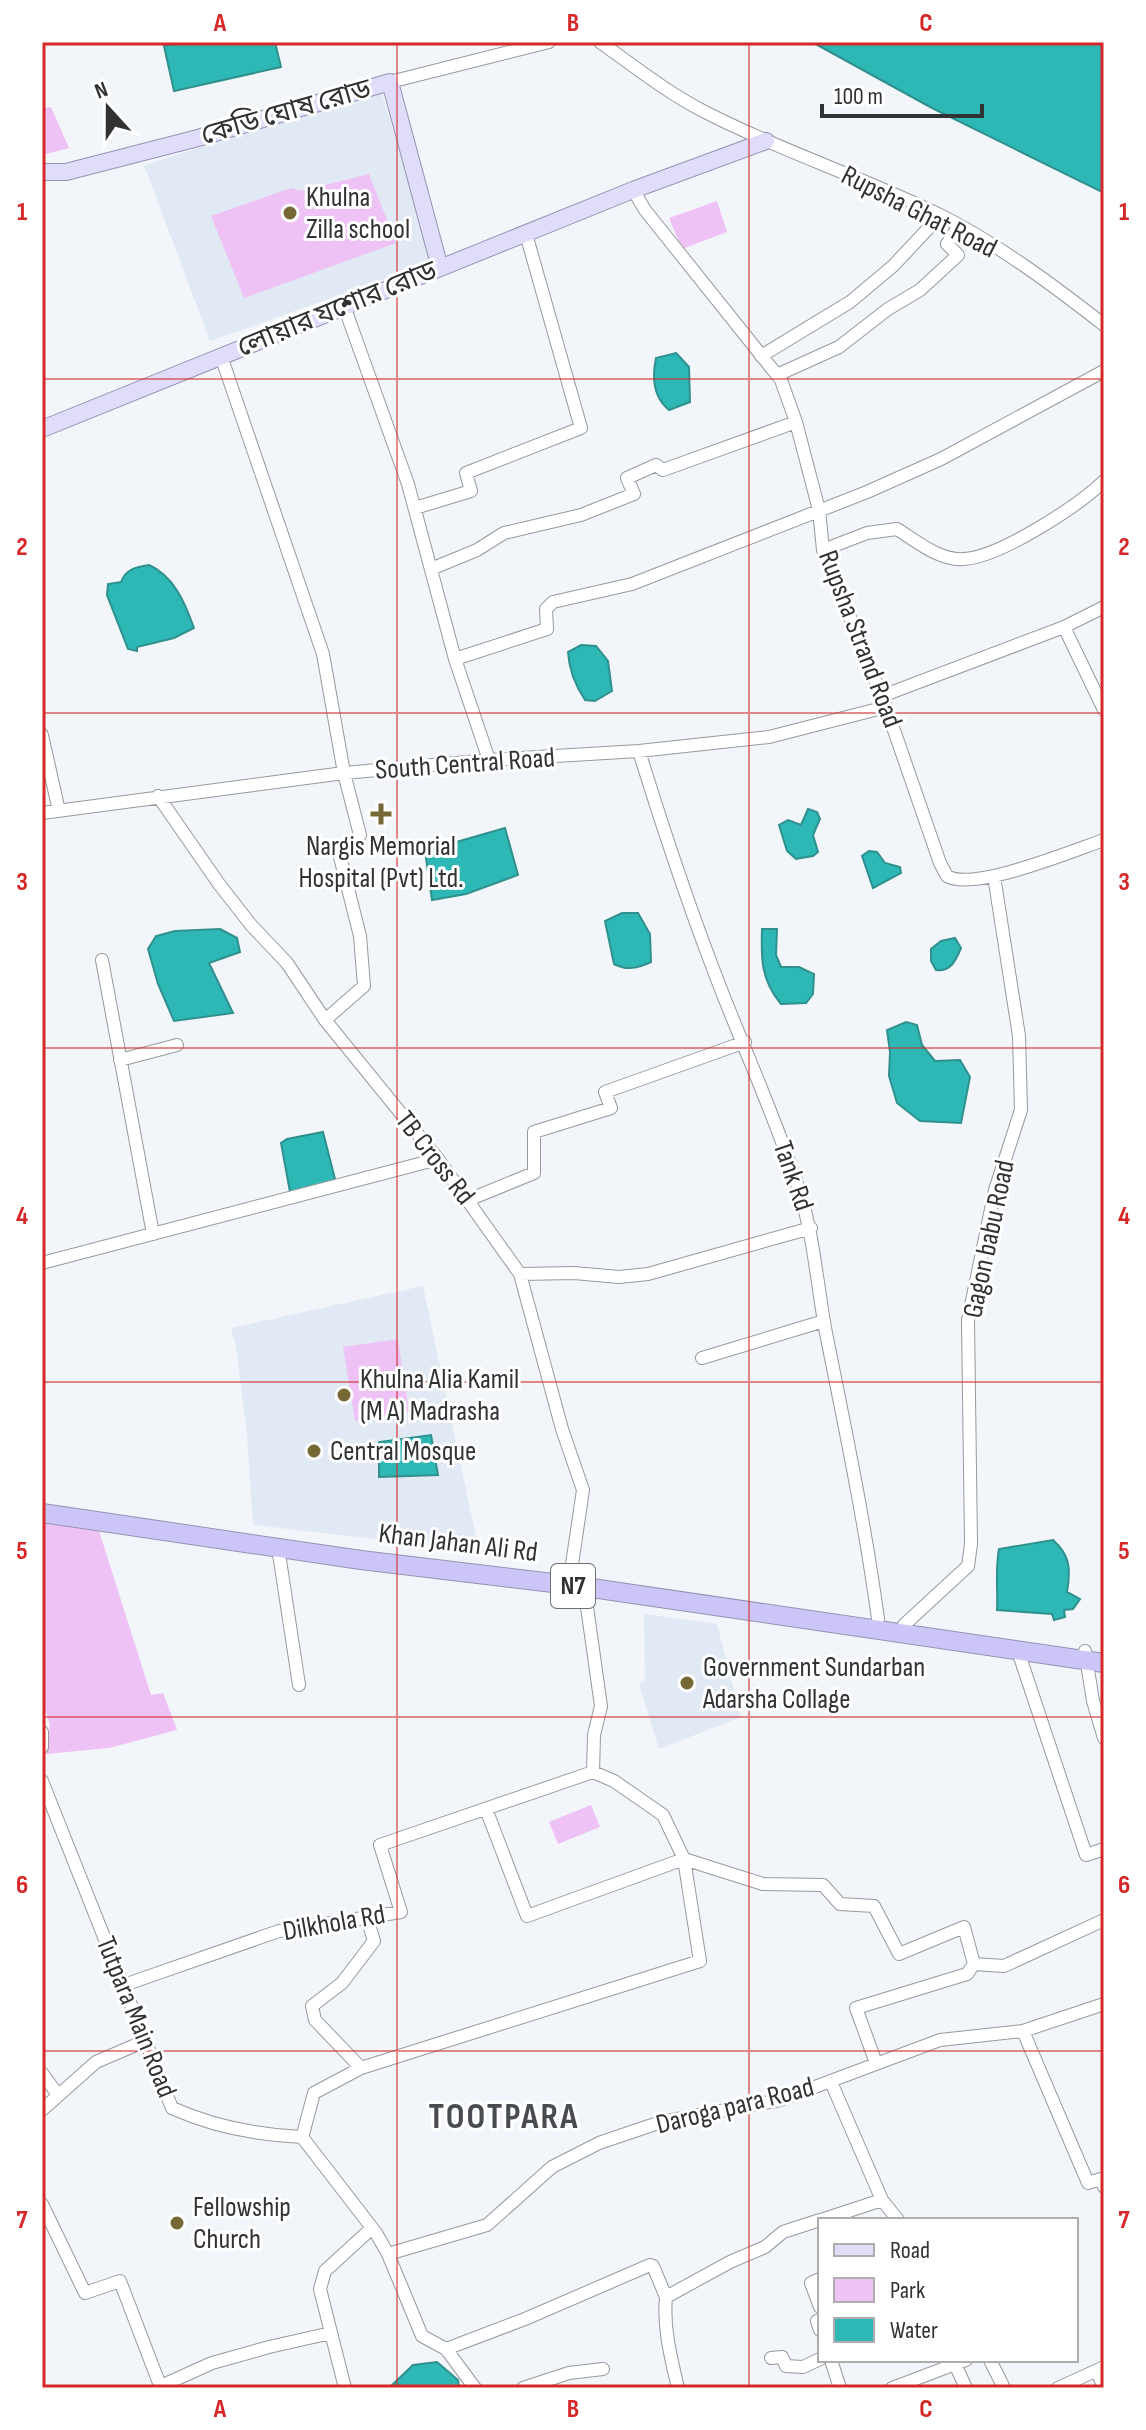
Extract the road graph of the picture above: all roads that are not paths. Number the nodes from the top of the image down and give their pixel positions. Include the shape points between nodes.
1 (549, 42) edge
2 (600, 42) edge
3 (390, 82) junction
4 (766, 141) junction
5 (42, 172) edge
6 (633, 190) junction
7 (940, 216) junction
8 (959, 226) junction
9 (526, 234) junction
10 (440, 268) junction
11 (344, 306) junction
12 (1104, 325) edge
13 (221, 356) junction
14 (761, 356) junction
15 (1104, 371) edge
16 (777, 375) junction
17 (796, 422) junction
18 (42, 429) edge
19 (1104, 481) edge
20 (415, 508) junction
21 (819, 510) junction
22 (823, 550) junction
23 (431, 569) junction
24 (1104, 607) edge
25 (1064, 627) junction
26 (455, 659) junction
27 (884, 701) junction
28 (1104, 710) edge
29 (42, 735) edge
30 (639, 751) junction
31 (489, 760) junction
32 (344, 773) junction
33 (158, 796) junction
34 (59, 811) junction
35 (42, 813) edge
36 (1104, 840) edge
37 (994, 876) junction
38 (102, 960) dead end
39 (325, 1020) junction
40 (745, 1042) junction
41 (177, 1045) dead end
42 (120, 1060) junction
43 (438, 1159) junction
44 (468, 1200) junction
45 (811, 1228) junction
46 (153, 1234) junction
47 (42, 1263) edge
48 (520, 1274) junction
49 (824, 1321) junction
50 (702, 1358) dead end
51 (43, 1505) edge
52 (278, 1547) junction
53 (574, 1582) junction
54 (878, 1619) junction
55 (904, 1625) junction
56 (1018, 1651) junction
57 (1095, 1657) edge
58 (299, 1685) dead end
59 (42, 1732) edge
60 (1104, 1738) edge
61 (42, 1747) edge
62 (593, 1772) junction
63 (42, 1781) edge
64 (486, 1809) junction
65 (1104, 1849) edge
66 (684, 1859) junction
67 (367, 1918) junction
68 (1104, 1920) edge
69 (974, 1964) junction
70 (124, 1985) junction
71 (1104, 2004) edge
72 (1023, 2031) junction
73 (145, 2041) junction
74 (876, 2063) junction
75 (361, 2068) junction
76 (42, 2073) edge
77 (831, 2082) junction
78 (58, 2095) junction
79 (42, 2110) edge
80 (302, 2138) junction
81 (1104, 2187) edge
82 (882, 2200) junction
83 (42, 2204) edge
84 (826, 2218) edge
85 (896, 2218) edge
86 (818, 2221) edge
87 (372, 2228) junction
88 (388, 2254) junction
89 (818, 2280) edge
90 (666, 2297) junction
91 (818, 2302) edge
92 (331, 2333) junction
93 (446, 2349) junction
94 (771, 2358) dead end
95 (818, 2360) edge
96 (832, 2362) edge
97 (961, 2362) edge
98 (991, 2362) edge
99 (603, 2369) dead end
100 (1101, 2369) edge
101 (161, 2387) edge
102 (345, 2388) edge
103 (475, 2388) edge
104 (523, 2388) edge
105 (678, 2388) edge
106 (840, 2388) edge
107 (892, 2388) edge
108 (966, 2388) edge
109 (1004, 2388) edge
110 (1058, 2388) edge
111 (1104, 2388) edge

1 - 3 street
2 - 4 street, Rupsha Ghat Road via 703,111
3 - 5 main road, কেডি ঘোষ রোড via 198,138 66,172
3 - 10 main road, কেডি ঘোষ রোড
4 - 6 main road, লোয়ার যশোর রোড
4 - 7 street, Rupsha Ghat Road
6 - 9 main road, লোয়ার যশোর রোড
6 - 14 street, Rupsha Strand Road
7 - 8 street, Rupsha Ghat Road
7 - 14 street via 850,302
8 - 12 street, Rupsha Ghat Road
8 - 16 street via 947,244 958,255 920,290 839,347
9 - 10 main road, লোয়ার যশোর রোড
9 - 20 street via 581,428 466,473 471,491
10 - 11 main road, লোয়ার যশোর রোড
11 - 13 main road, লোয়ার যশোর রোড
11 - 20 street
13 - 18 main road, লোয়ার যশোর রোড
13 - 32 street via 323,654
14 - 16 street, Rupsha Strand Road
15 - 21 street via 941,459
16 - 17 street, Rupsha Strand Road
17 - 21 street, Rupsha Strand Road
17 - 23 street via 663,470 656,465 627,478 634,494 581,515 504,533
19 - 22 street via 1088,497 999,549 963,559 936,554 897,529 867,533
20 - 23 street
21 - 22 street, Rupsha Strand Road
21 - 26 street via 632,584 553,602 546,609 547,629
22 - 27 street, Rupsha Strand Road
23 - 26 street
24 - 25 street, South Central Road
25 - 27 street, South Central Road
25 - 28 street
26 - 31 street
27 - 30 street, South Central Road via 769,737
27 - 37 street, Rupsha Strand Road via 947,876 962,881
29 - 34 street
30 - 31 street, South Central Road
30 - 40 street, Tank Rd via 671,853
31 - 32 street, South Central Road
32 - 33 street, South Central Road
32 - 39 street via 360,835 340,857 360,936 364,986
33 - 34 street, South Central Road
33 - 39 street, TB Cross Rd
34 - 35 street, South Central Road
36 - 37 street, Rupsha Strand Road
37 - 55 street, Gagon babu Road via 1019,1036 1021,1110 995,1190 968,1320 971,1544 968,1566
38 - 42 street
39 - 43 street, TB Cross Rd
40 - 44 street via 605,1092 611,1108 534,1132 534,1173
40 - 45 street, Tank Rd
41 - 42 street
42 - 46 street
43 - 44 street, TB Cross Rd
43 - 46 street
44 - 48 street, TB Cross Rd
45 - 48 street via 648,1274
45 - 49 street, Tank Rd
46 - 47 street
48 - 53 street, TB Cross Rd via 583,1490
49 - 50 street
49 - 54 street, Tank Rd
51 - 52 highway, Khan Jahan Ali Rd / N7
51 - 53 highway, Khan Jahan Ali Rd / N7
52 - 53 highway, Khan Jahan Ali Rd / N7
52 - 58 street
53 - 54 highway, Khan Jahan Ali Rd / N7
53 - 56 highway, Khan Jahan Ali Rd / N7
53 - 62 street via 587,1607 601,1706
54 - 55 highway, Khan Jahan Ali Rd / N7
55 - 57 highway, Khan Jahan Ali Rd / N7
56 - 57 highway, Khan Jahan Ali Rd / N7
56 - 65 street via 1086,1855
57 - 60 street via 1093,1701
59 - 61 street
62 - 64 street, Dilkhola Rd
62 - 66 street via 663,1815
63 - 70 street, Tutpara Main Road
64 - 66 street via 527,1916
64 - 67 street, Dilkhola Rd via 380,1845 401,1912
66 - 69 street via 763,1884 823,1885 840,1904 874,1906 899,1954 964,1927
66 - 75 street via 700,1961
67 - 70 street, Dilkhola Rd via 279,1931
67 - 75 street via 374,1941 342,1983 312,2006 315,2020
68 - 69 street via 1004,1966
69 - 74 street via 967,1974 856,2008
70 - 73 street, Tutpara Main Road
71 - 72 street, Daroga para Road
72 - 74 street, Daroga para Road via 940,2040
72 - 81 street via 1088,2183 1101,2179
73 - 78 street via 96,2062
73 - 80 street, Tutpara Main Road via 172,2108 198,2120
74 - 77 street, Daroga para Road
75 - 80 street via 314,2093
76 - 78 street
77 - 82 street
77 - 88 street, Daroga para Road via 780,2100 661,2122 599,2143 552,2167 487,2225
78 - 79 street
80 - 87 street
82 - 84 street
82 - 85 street
83 - 101 street via 85,2293 120,2281
86 - 90 street via 783,2232 765,2247
87 - 88 street
87 - 92 street via 325,2271 320,2289
88 - 93 street via 417,2329
89 - 91 street via 811,2283
90 - 93 street via 650,2265
90 - 105 street via 668,2346
92 - 101 street via 212,2363
92 - 102 street
93 - 103 street
94 - 95 street via 803,2367
96 - 106 street
97 - 107 street
97 - 108 street
98 - 109 street
99 - 104 street
100 - 110 street
100 - 111 street

